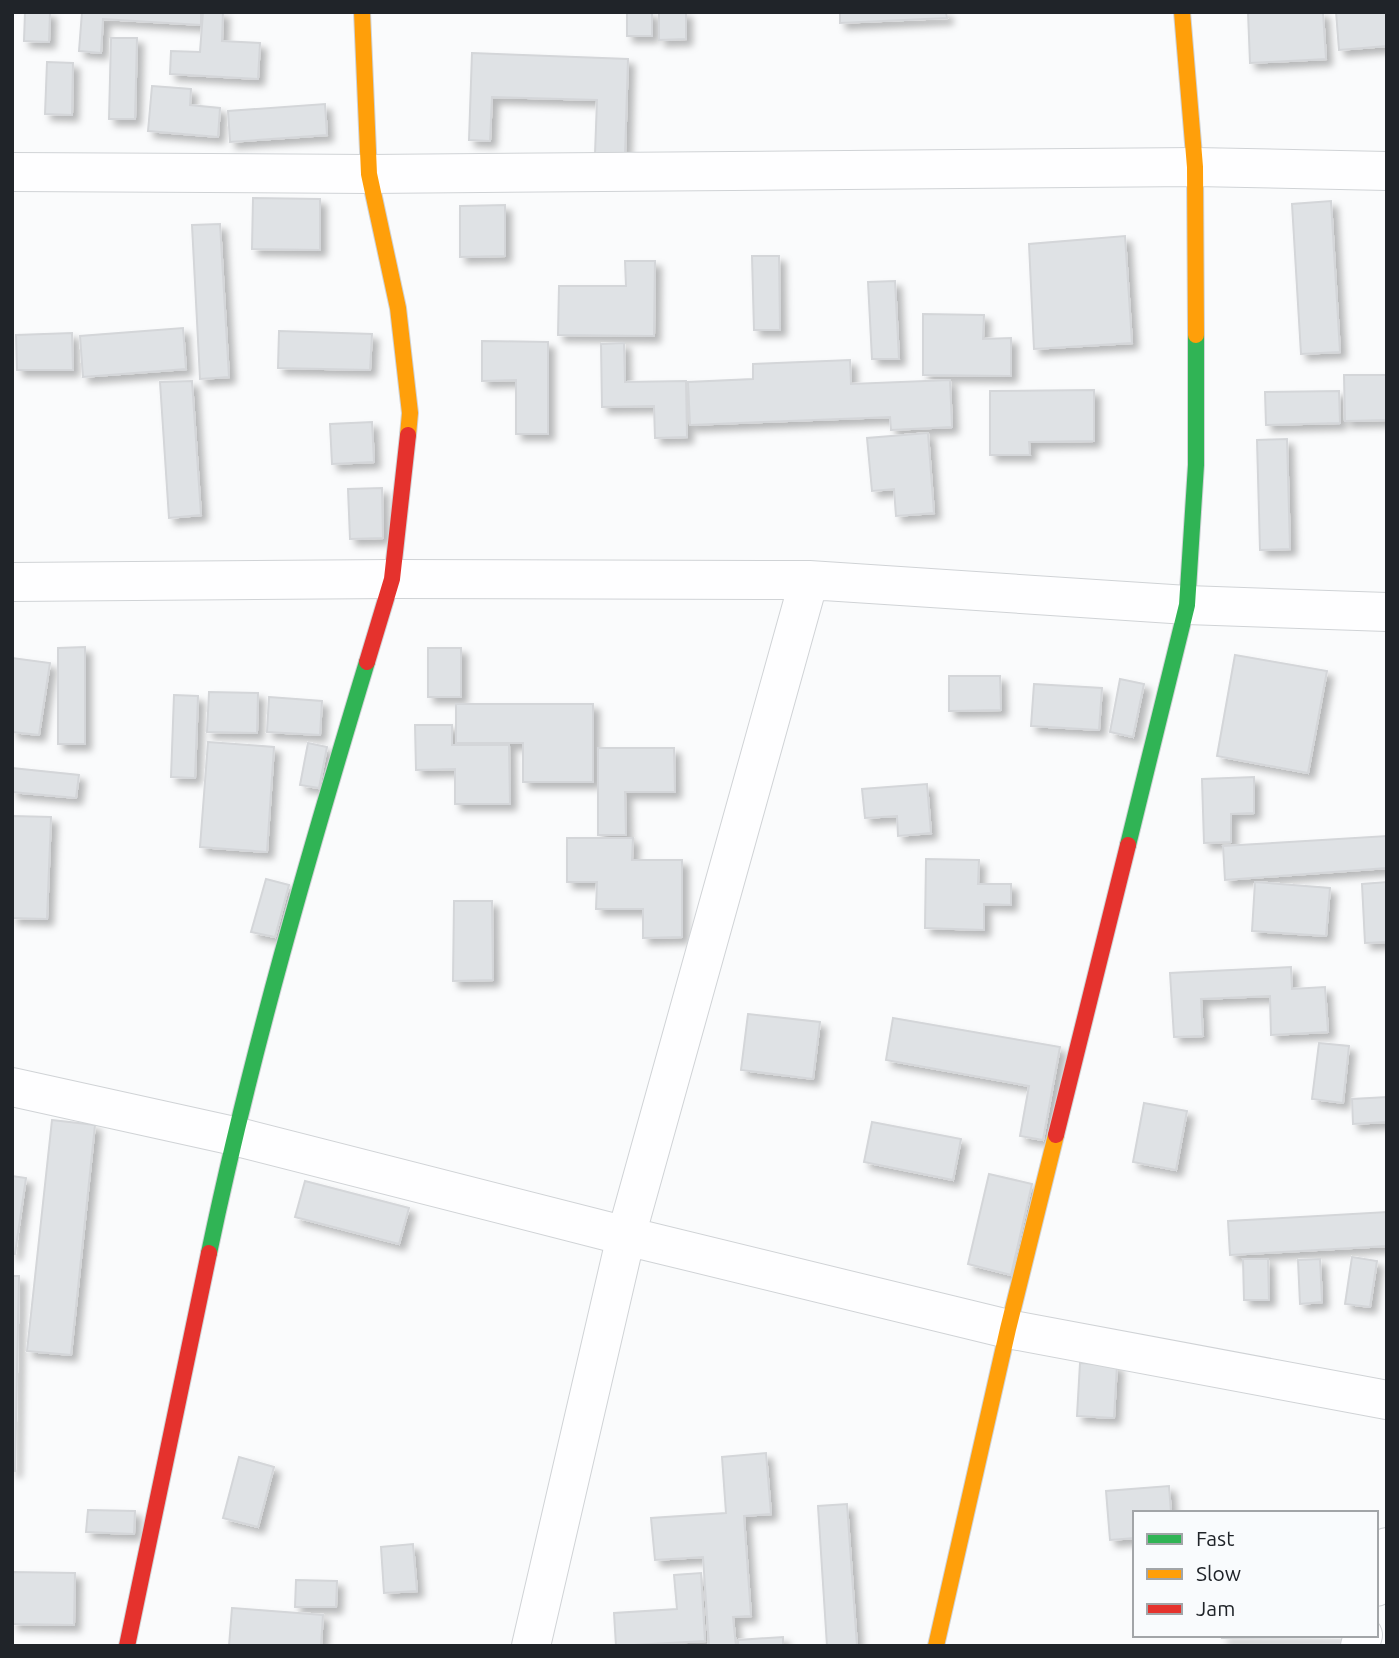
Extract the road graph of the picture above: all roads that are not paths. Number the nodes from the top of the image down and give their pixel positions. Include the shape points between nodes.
1 (362, 12) edge
2 (1182, 12) edge
3 (1195, 167) junction
4 (1387, 171) edge
5 (12, 172) edge
6 (369, 174) junction
7 (392, 579) junction
8 (809, 580) junction
9 (12, 582) edge
10 (1187, 605) junction
11 (1387, 612) edge
12 (12, 1087) edge
13 (234, 1136) junction
14 (626, 1236) junction
15 (1008, 1329) junction
16 (1387, 1400) edge
17 (1387, 1547) edge
18 (1378, 1580) edge
19 (127, 1646) edge
20 (531, 1646) edge
21 (936, 1646) edge

1 - 6 street
2 - 3 street
3 - 4 street
3 - 6 street
3 - 10 street via 1196,465
5 - 6 street
6 - 7 street via 398,308 410,413
7 - 8 street
7 - 9 street
7 - 13 street via 307,861
8 - 10 street
8 - 14 street
10 - 11 street
10 - 15 street
12 - 13 street
13 - 14 street
13 - 19 street
14 - 15 street
14 - 20 street
15 - 16 street
15 - 21 street
17 - 18 street

